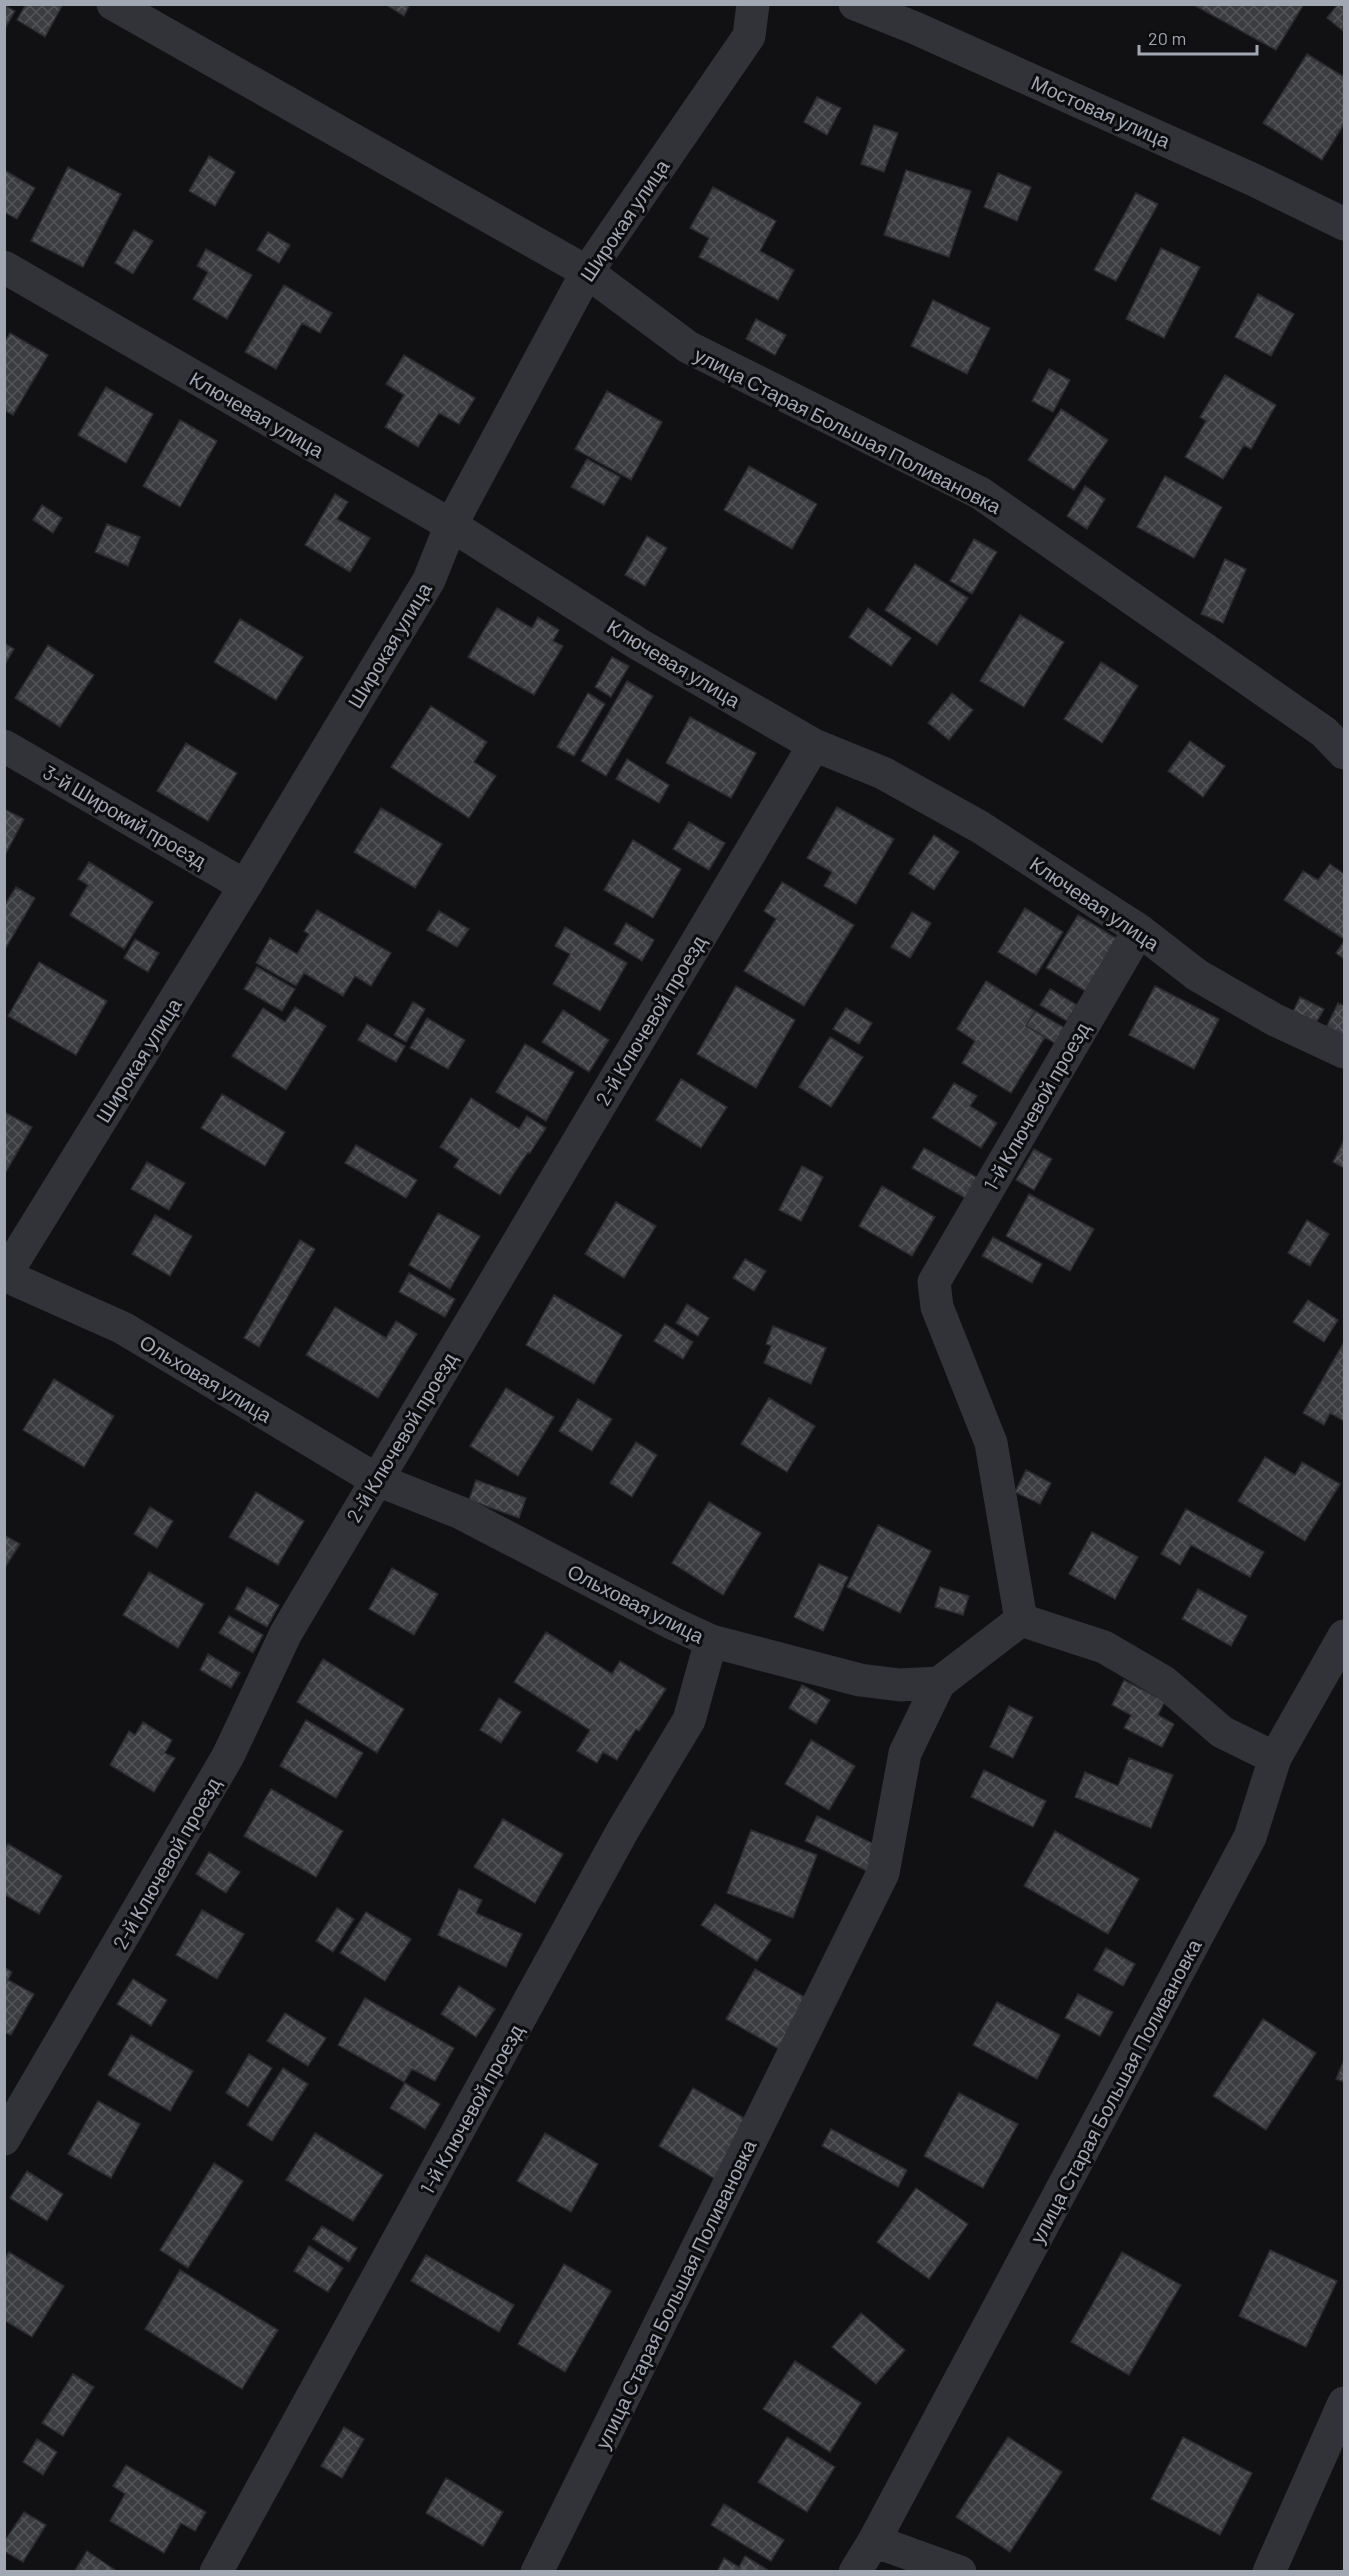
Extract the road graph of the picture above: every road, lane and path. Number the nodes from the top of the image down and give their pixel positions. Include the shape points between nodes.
1 (113, 4) edge
2 (753, 4) edge
3 (855, 4) edge
4 (1344, 224) edge
5 (4, 267) edge
6 (586, 272) junction
7 (451, 525) junction
8 (814, 745) junction
9 (4, 746) edge
10 (1344, 753) edge
11 (245, 886) junction
12 (1138, 930) junction
13 (1344, 1052) edge
14 (5, 1276) edge
15 (375, 1479) junction
16 (1021, 1620) junction
17 (1344, 1636) edge
18 (711, 1641) junction
19 (939, 1683) junction
20 (1275, 1758) junction
21 (4, 2139) edge
22 (1344, 2403) edge
23 (874, 2541) junction
24 (216, 2571) edge
25 (537, 2571) edge
26 (855, 2571) edge
27 (960, 2571) edge
28 (1269, 2571) edge

1 - 6 street, улица Старая Большая Поливановка
2 - 6 street, Широкая улица via 749,36
3 - 4 street, Мостовая улица via 1254,180
5 - 7 street, Ключевая улица
6 - 7 street, Широкая улица
6 - 10 street, улица Старая Большая Поливановка via 688,347 980,493 1324,732
7 - 8 street, Ключевая улица via 640,645
7 - 11 street, Широкая улица via 429,580
8 - 12 street, Ключевая улица via 883,773 980,827
8 - 15 street, 2-й Ключевой проезд
9 - 11 street, 3-й Широкий проезд
11 - 14 street, Широкая улица
12 - 13 street, Ключевая улица via 1197,975 1275,1020
12 - 16 street, 1-й Ключевой проезд via 934,1282 937,1307 992,1443
14 - 15 street, Ольховая улица via 123,1328
15 - 18 street, Ольховая улица via 461,1513
15 - 21 street, 2-й Ключевой проезд via 286,1633 228,1756
16 - 19 street
16 - 20 street via 1104,1647 1164,1682 1222,1732
17 - 20 street, улица Старая Большая Поливановка
18 - 19 street, Ольховая улица via 860,1680 900,1685
18 - 24 street, 1-й Ключевой проезд via 689,1720 618,1840
19 - 25 street, улица Старая Большая Поливановка via 906,1753 884,1873
20 - 23 street, улица Старая Большая Поливановка via 1250,1837
22 - 28 street
23 - 26 street, улица Старая Большая Поливановка
23 - 27 street

